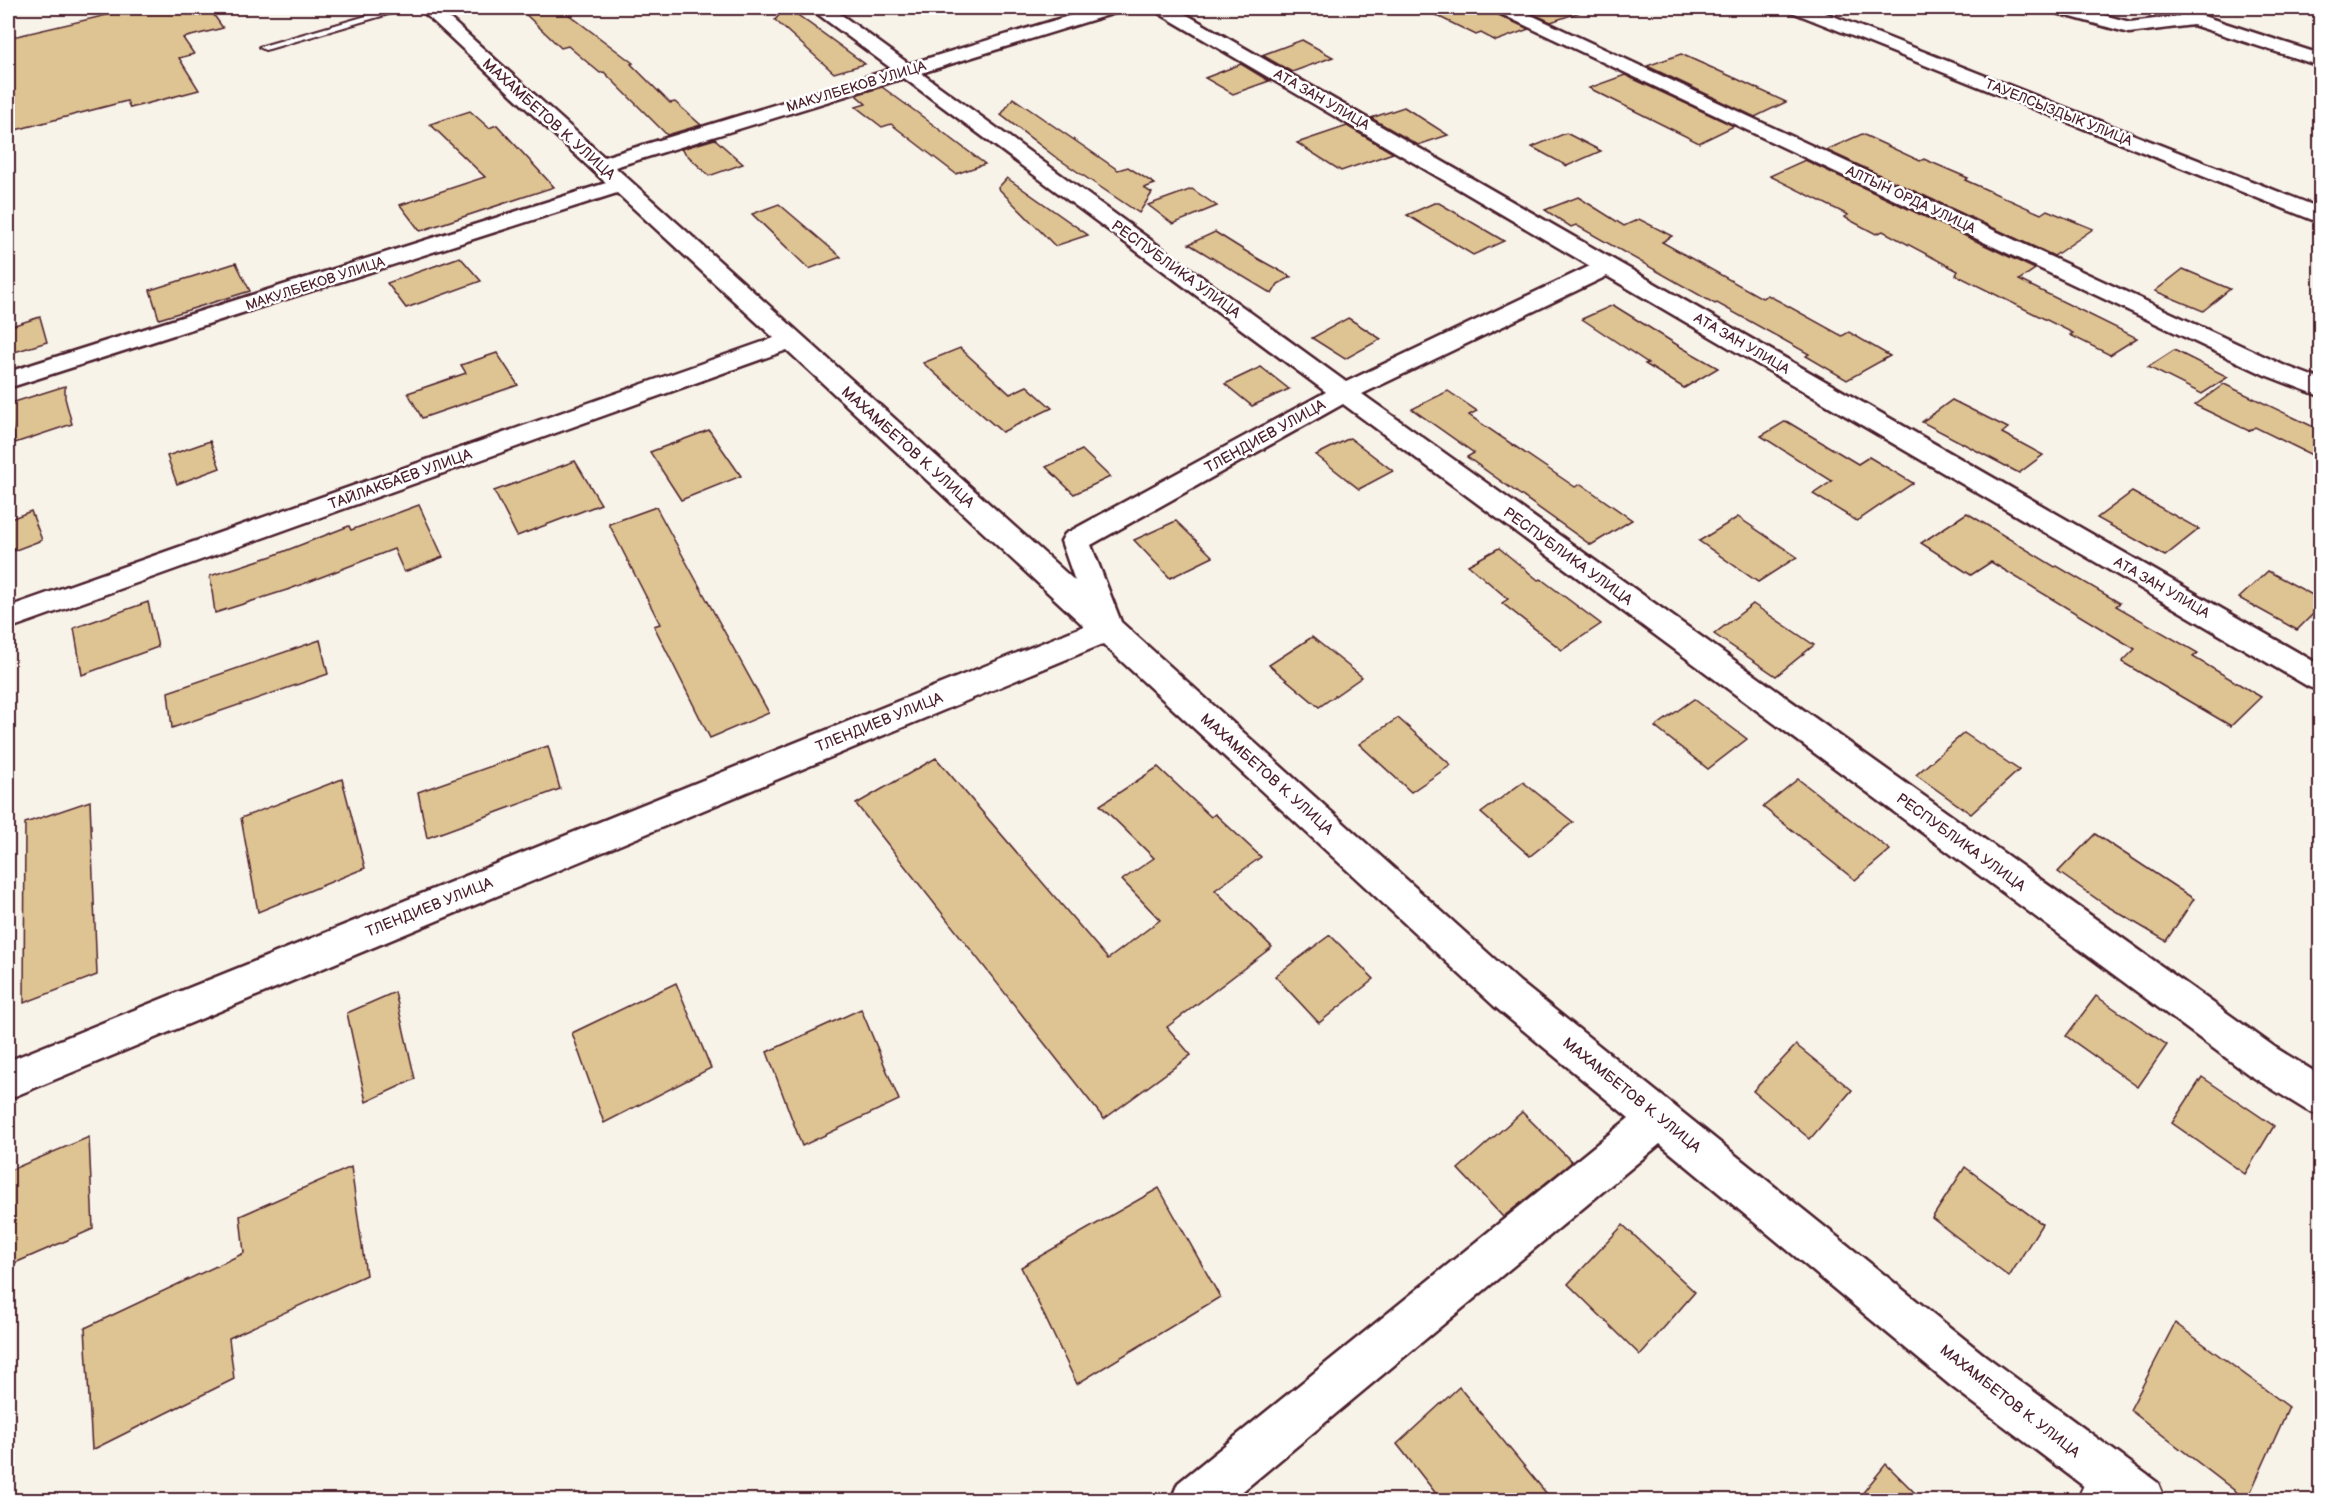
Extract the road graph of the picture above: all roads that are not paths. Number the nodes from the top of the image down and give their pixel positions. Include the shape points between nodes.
1 (404, 8) edge
2 (428, 8) edge
3 (821, 8) edge
4 (1112, 8) edge
5 (1164, 8) edge
6 (1503, 8) edge
7 (1798, 8) edge
8 (2059, 8) edge
9 (2188, 13) edge
10 (265, 47) dead end
11 (2320, 60) edge
12 (907, 71) junction
13 (611, 175) junction
14 (2320, 216) edge
15 (1609, 266) junction
16 (792, 340) junction
17 (8, 380) edge
18 (2320, 388) edge
19 (1344, 393) junction
20 (8, 618) edge
21 (1108, 628) junction
22 (2320, 679) edge
23 (8, 1080) edge
24 (2320, 1097) edge
25 (1660, 1118) junction
26 (2098, 1487) edge
27 (1195, 1500) edge
28 (2140, 1500) edge

1 - 10 lane
2 - 13 street, МАХАМБЕТОВ К. УЛИЦА
3 - 12 street, РЕСПУБЛИКА УЛИЦА
4 - 12 street, МАКУЛБЕКОВ УЛИЦА
5 - 15 street, АТА ЗАН УЛИЦА
6 - 18 street, АЛТЫН ОРДА УЛИЦА via 2274,370
7 - 14 street, ТАУЕЛСЫЗДЫК УЛИЦА
8 - 9 street via 2129,28
9 - 11 street
12 - 13 street, МАКУЛБЕКОВ УЛИЦА
12 - 19 street, РЕСПУБЛИКА УЛИЦА
13 - 16 street, МАХАМБЕТОВ К. УЛИЦА
13 - 17 street, МАКУЛБЕКОВ УЛИЦА
15 - 19 street, ТЛЕНДИЕВ УЛИЦА
15 - 22 street, АТА ЗАН УЛИЦА
16 - 20 street, ТАЙЛАКБАЕВ УЛИЦА
16 - 21 street, МАХАМБЕТОВ К. УЛИЦА
19 - 21 street, ТЛЕНДИЕВ УЛИЦА via 1075,541
19 - 24 street, РЕСПУБЛИКА УЛИЦА via 2262,1061
21 - 23 street, ТЛЕНДИЕВ УЛИЦА
21 - 25 street, МАХАМБЕТОВ К. УЛИЦА via 1507,994
25 - 26 street, МАХАМБЕТОВ К. УЛИЦА via 1967,1370
25 - 27 street
26 - 28 street, МАХАМБЕТОВ К. УЛИЦА

